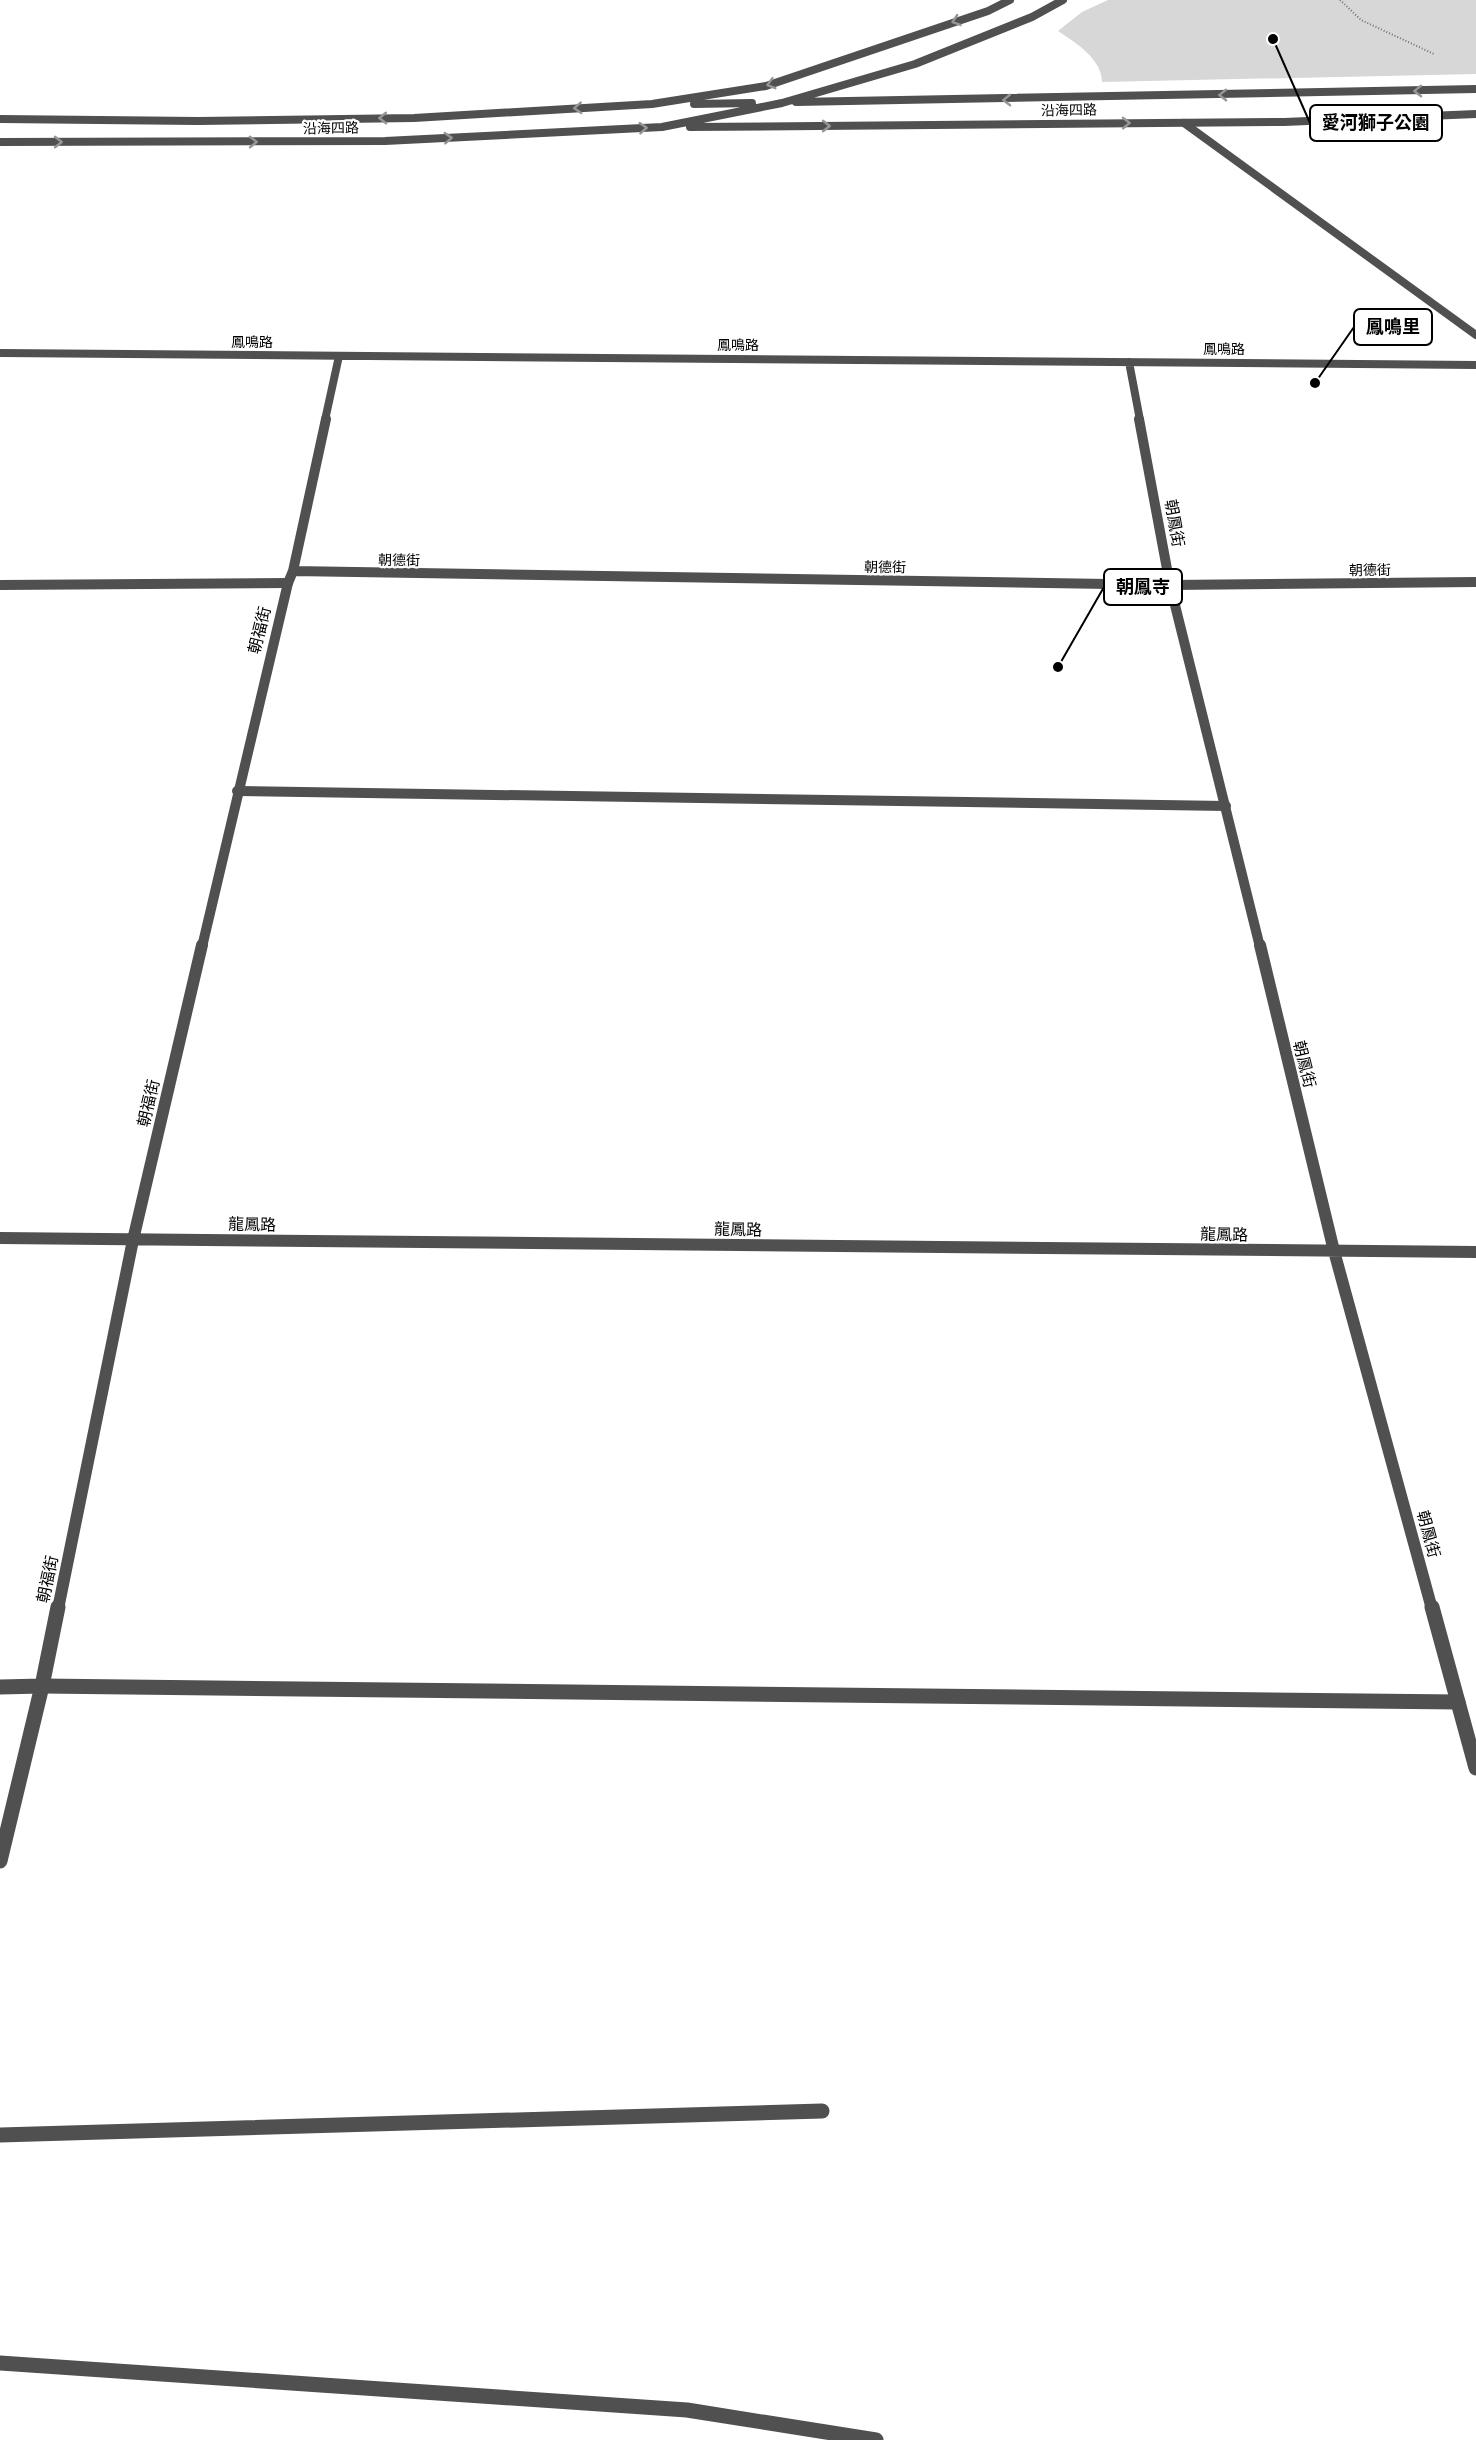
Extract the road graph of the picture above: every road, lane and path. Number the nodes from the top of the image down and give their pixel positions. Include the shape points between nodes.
1 (1010, 0) edge
2 (1063, 0) edge
3 (1340, 0) edge
4 (1439, 56) dead end
5 (1476, 89) edge
6 (782, 103) junction
7 (652, 104) junction
8 (1476, 114) edge
9 (0, 119) edge
10 (1184, 123) junction
11 (662, 127) junction
12 (0, 142) edge
13 (1476, 335) edge
14 (0, 353) edge
15 (339, 356) junction
16 (1130, 362) junction
17 (1476, 364) edge
18 (290, 577) junction
19 (1476, 582) edge
20 (0, 585) edge
21 (1170, 585) junction
22 (237, 791) junction
23 (1226, 806) junction
24 (0, 1238) edge
25 (133, 1240) junction
26 (1334, 1251) junction
27 (1476, 1252) edge
28 (42, 1686) junction
29 (0, 1687) edge
30 (1458, 1702) junction
31 (1476, 1768) edge
32 (0, 1861) edge
33 (822, 2111) dead end
34 (0, 2135) edge
35 (0, 2362) edge
36 (876, 2440) edge

1 -> 7 street, 沿海四路 via 766,86
2 - 6 street, 沿海四路 via 1032,17 915,64
3 - 4 path via 1361,20
5 -> 6 street, 沿海四路
6 - 7 street, 沿海四路
6 - 11 street, 沿海四路
7 -> 9 street, 沿海四路 via 414,118
8 - 10 street, 沿海四路
11 -> 10 street, 沿海四路
10 - 13 street
12 -> 11 street, 沿海四路 via 385,141
14 - 15 street, 鳳鳴路
15 - 16 street, 鳳鳴路
15 - 18 street, 朝福街
16 - 17 street, 鳳鳴路
16 - 21 street, 朝鳳街
18 - 20 street, 朝德街
18 - 21 street, 朝德街
18 - 22 street, 朝福街
19 - 21 street, 朝德街
21 - 23 street, 朝鳳街
22 - 23 street
22 - 25 street, 朝福街
23 - 26 street, 朝鳳街
24 - 25 street, 龍鳳路
25 - 26 street, 龍鳳路
25 - 28 street, 朝福街
26 - 27 street, 龍鳳路
26 - 30 street, 朝鳳街
28 - 29 street
28 - 30 street
28 - 32 street, 朝福街
30 - 31 street, 朝鳳街
33 - 34 street
35 - 36 street via 687,2410

